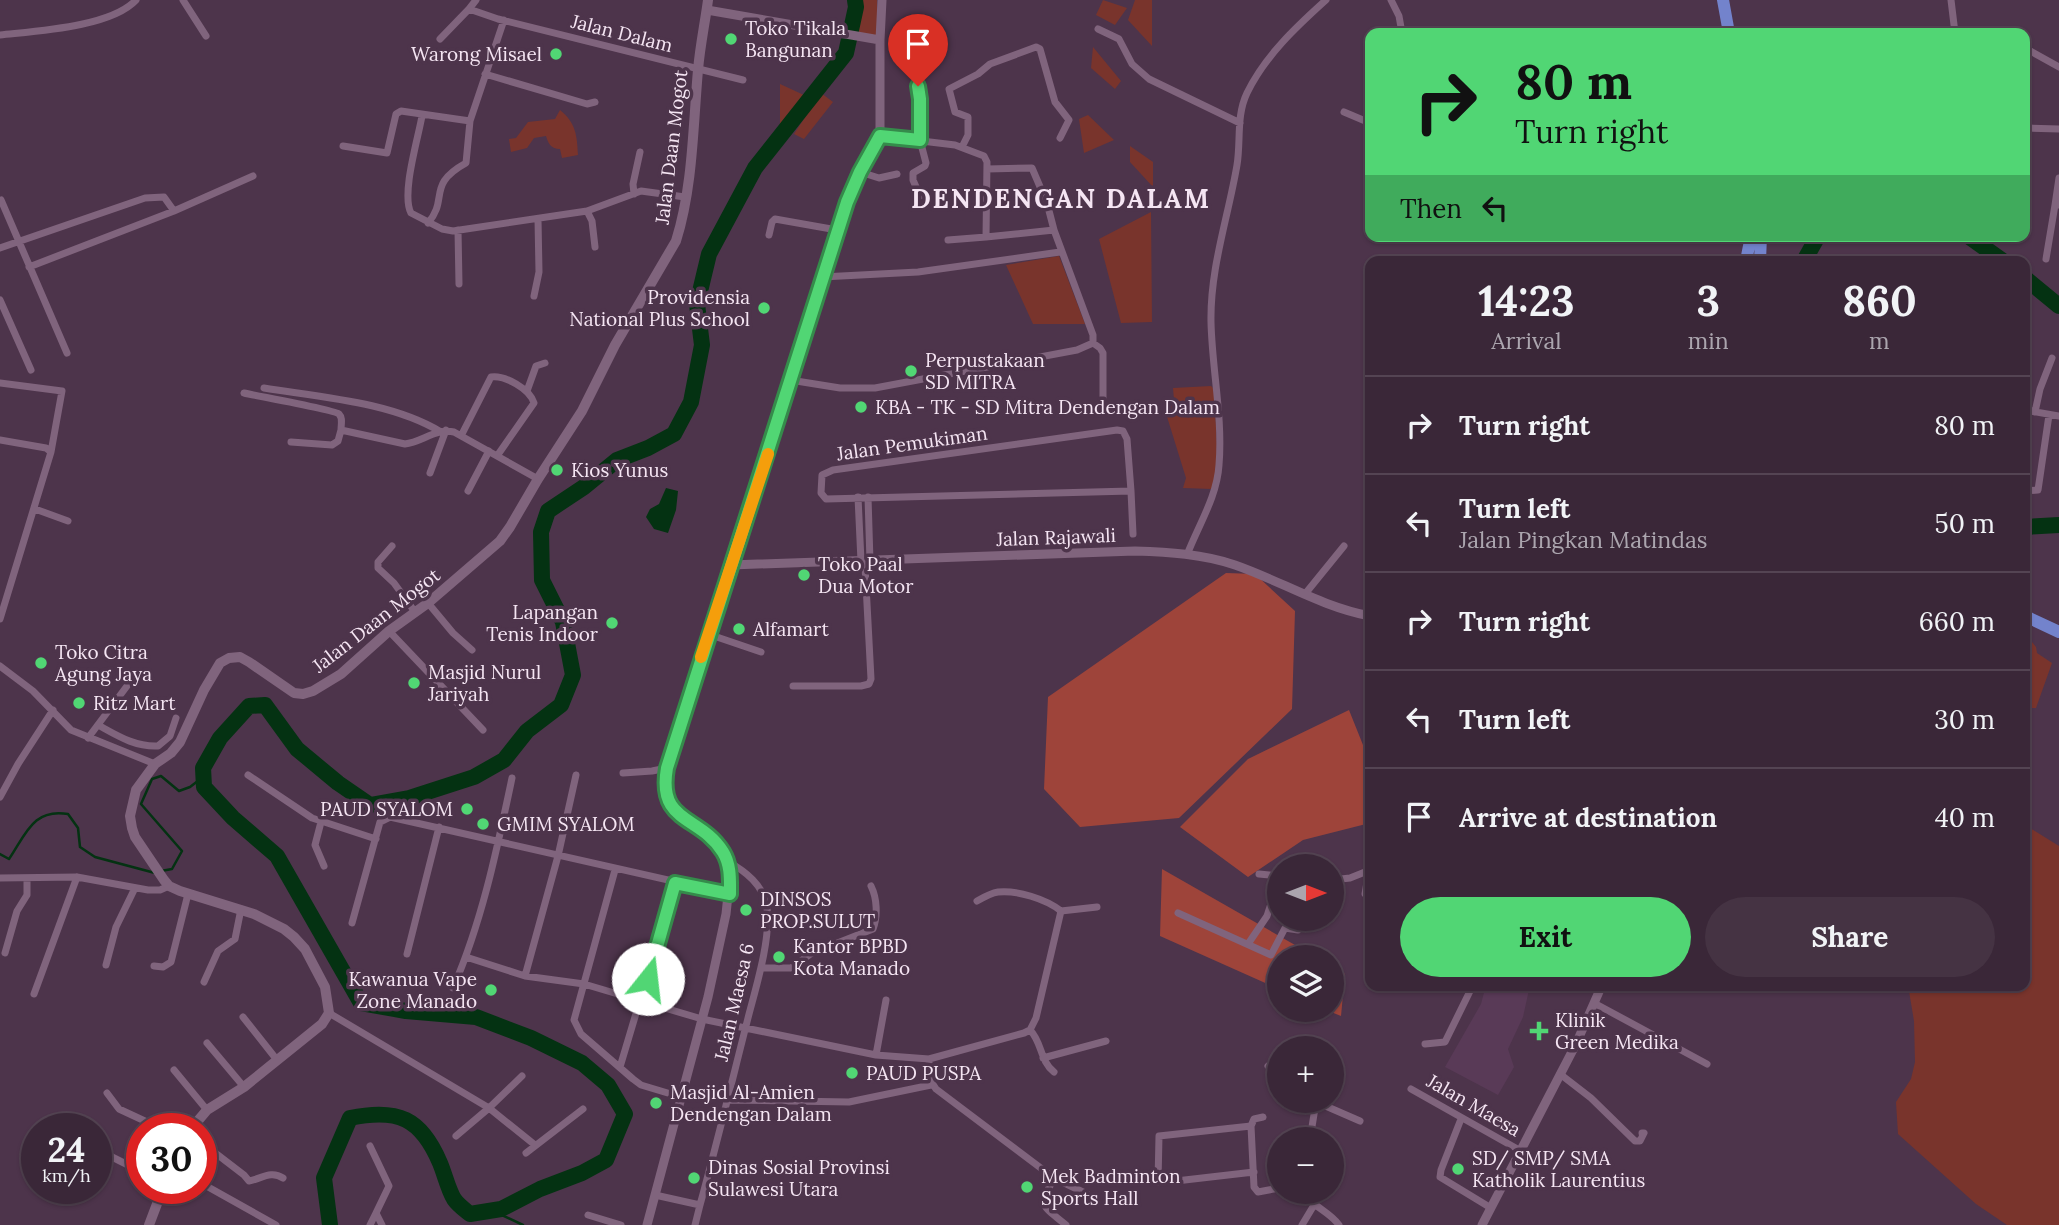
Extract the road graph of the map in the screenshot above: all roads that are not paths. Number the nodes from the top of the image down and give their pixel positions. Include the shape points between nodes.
1 (136, 0) edge
2 (183, 0) edge
3 (476, 0) edge
4 (882, 0) edge
5 (1326, 0) edge
6 (1391, 0) edge
7 (1723, 0) edge
8 (1951, 0) edge
9 (707, 5) edge
10 (469, 9) junction
11 (504, 20) junction
12 (1401, 28) edge
13 (1728, 28) edge
14 (1954, 28) edge
15 (1098, 29) dead end
16 (0, 35) edge
17 (206, 36) dead end
18 (440, 39) dead end
19 (880, 40) junction
20 (916, 48) dead end
21 (2030, 51) edge
22 (2059, 67) edge
23 (698, 68) junction
24 (485, 74) junction
25 (743, 80) dead end
26 (595, 102) dead end
27 (1344, 112) dead end
28 (422, 116) junction
29 (470, 121) junction
30 (1365, 121) edge
31 (1240, 123) junction
32 (2030, 128) edge
33 (2059, 129) edge
34 (880, 136) junction
35 (1060, 138) dead end
36 (920, 140) junction
37 (343, 146) dead end
38 (962, 147) junction
39 (640, 152) dead end
40 (987, 169) junction
41 (860, 172) junction
42 (897, 174) dead end
43 (253, 176) dead end
44 (2059, 178) edge
45 (634, 194) junction
46 (920, 196) dead end
47 (685, 197) junction
48 (1, 200) edge
49 (2057, 205) edge
50 (174, 211) junction
51 (587, 211) junction
52 (538, 219) junction
53 (428, 223) junction
54 (458, 230) junction
55 (837, 230) junction
56 (1054, 230) junction
57 (769, 235) dead end
58 (986, 237) junction
59 (948, 240) dead end
60 (19, 241) junction
61 (595, 247) dead end
62 (0, 248) edge
63 (1060, 252) junction
64 (2046, 259) dead end
65 (29, 267) junction
66 (822, 277) junction
67 (460, 285) dead end
68 (534, 296) dead end
69 (0, 300) edge
70 (1093, 343) junction
71 (67, 353) dead end
72 (2052, 358) dead end
73 (545, 363) dead end
74 (31, 370) dead end
75 (790, 380) junction
76 (0, 383) edge
77 (264, 388) dead end
78 (527, 390) junction
79 (244, 393) dead end
80 (1103, 406) dead end
81 (2030, 411) edge
82 (2035, 412) junction
83 (2049, 415) junction
84 (2059, 416) edge
85 (341, 430) junction
86 (444, 431) junction
87 (461, 436) junction
88 (1, 442) edge
89 (291, 442) dead end
90 (489, 451) junction
91 (51, 452) junction
92 (497, 456) junction
93 (430, 473) dead end
94 (538, 480) junction
95 (468, 491) dead end
96 (1131, 491) junction
97 (2030, 491) edge
98 (858, 497) junction
99 (868, 497) junction
100 (35, 509) junction
101 (68, 521) dead end
102 (1133, 534) dead end
103 (392, 546) dead end
104 (1344, 547) dead end
105 (1187, 555) junction
106 (865, 562) junction
107 (731, 565) junction
108 (1305, 594) junction
109 (428, 603) junction
110 (415, 612) junction
111 (1365, 616) edge
112 (2030, 618) edge
113 (0, 619) edge
114 (389, 631) junction
115 (2059, 632) edge
116 (708, 634) junction
117 (472, 650) dead end
118 (761, 652) dead end
119 (0, 666) edge
120 (130, 682) dead end
121 (793, 685) dead end
122 (53, 710) junction
123 (176, 718) dead end
124 (98, 725) junction
125 (482, 730) dead end
126 (88, 738) junction
127 (155, 764) junction
128 (667, 768) junction
129 (623, 773) dead end
130 (248, 775) dead end
131 (576, 775) dead end
132 (512, 778) dead end
133 (0, 797) edge
134 (321, 822) junction
135 (439, 827) junction
136 (376, 839) junction
137 (498, 843) junction
138 (558, 856) junction
139 (727, 861) junction
140 (324, 866) dead end
141 (615, 870) junction
142 (1365, 871) edge
143 (1259, 874) dead end
144 (1267, 875) edge
145 (77, 877) junction
146 (0, 878) edge
147 (27, 878) junction
148 (1344, 879) edge
149 (166, 883) junction
150 (675, 883) junction
151 (872, 886) dead end
152 (135, 888) junction
153 (188, 894) junction
154 (730, 894) junction
155 (977, 901) dead end
156 (1097, 907) dead end
157 (241, 909) junction
158 (1061, 911) junction
159 (1178, 913) dead end
160 (1267, 916) edge
161 (352, 923) dead end
162 (1248, 944) junction
163 (1267, 953) edge
164 (5, 954) dead end
165 (407, 954) dead end
166 (466, 957) junction
167 (106, 965) dead end
168 (154, 966) dead end
169 (761, 968) junction
170 (525, 976) junction
171 (204, 982) dead end
172 (584, 984) junction
173 (453, 988) dead end
174 (1470, 991) edge
175 (1599, 991) edge
176 (34, 994) dead end
177 (886, 1000) dead end
178 (641, 1003) junction
179 (1594, 1003) junction
180 (329, 1013) junction
181 (243, 1017) dead end
182 (702, 1019) junction
183 (746, 1028) junction
184 (1030, 1030) junction
185 (1106, 1041) dead end
186 (207, 1043) dead end
187 (1425, 1044) dead end
188 (876, 1055) junction
189 (1043, 1058) junction
190 (929, 1059) junction
191 (277, 1060) junction
192 (1707, 1064) dead end
193 (620, 1068) junction
194 (174, 1070) dead end
195 (1054, 1072) dead end
196 (1560, 1074) junction
197 (523, 1076) dead end
198 (931, 1085) junction
199 (244, 1087) junction
200 (1411, 1089) dead end
201 (107, 1093) dead end
202 (681, 1097) junction
203 (727, 1100) junction
204 (489, 1108) junction
205 (583, 1108) dead end
206 (207, 1110) junction
207 (128, 1113) edge
208 (204, 1113) edge
209 (1342, 1113) edge
210 (1263, 1117) dead end
211 (1461, 1119) junction
212 (1360, 1121) dead end
213 (1251, 1126) junction
214 (1642, 1133) dead end
215 (456, 1136) dead end
216 (535, 1145) junction
217 (370, 1146) dead end
218 (1521, 1151) junction
219 (526, 1153) dead end
220 (217, 1154) edge
221 (1254, 1172) junction
222 (283, 1178) dead end
223 (1054, 1178) junction
224 (1147, 1182) dead end
225 (1158, 1182) junction
226 (1267, 1190) edge
227 (217, 1192) edge
228 (1087, 1194) dead end
229 (655, 1195) junction
230 (157, 1204) edge
231 (699, 1205) junction
232 (1314, 1205) joint
233 (1491, 1208) junction
234 (376, 1213) junction
235 (588, 1215) dead end
236 (149, 1225) edge
237 (276, 1225) edge
238 (370, 1225) edge
239 (382, 1225) edge
240 (621, 1225) edge
241 (647, 1225) edge
242 (695, 1225) edge
243 (1066, 1225) edge
244 (1302, 1225) edge
245 (1339, 1225) edge
246 (1482, 1225) edge

1 - 16 street via 119,12 83,23
2 - 17 street
3 - 10 street
4 - 19 street
5 - 31 street via 1300,23 1257,75 1243,103
6 - 12 street
7 - 13 highway
8 - 14 street
9 - 19 street
9 - 23 main road, Jalan Daan Mogot
10 - 11 street, Jalan Dalam
10 - 18 street
11 - 23 street, Jalan Dalam
11 - 24 street
15 - 31 street via 1119,39 1132,64 1149,79
19 - 34 street
20 - 36 street
21 - 22 street
23 - 25 street, Jalan Dalam
23 - 47 main road, Jalan Daan Mogot
24 - 26 street via 587,104
24 - 29 street
27 - 30 street
28 - 29 street
28 - 37 street via 396,114 387,153
28 - 53 street via 408,208
29 - 53 street via 466,163 442,182
31 - 105 street via 1211,299 1219,465
32 - 33 street
34 - 36 street
34 - 41 street
35 - 38 street via 1069,120 1056,104 1036,47 991,63 948,90 955,112 968,117 968,137
36 - 38 street
36 - 46 street via 926,163 912,176
38 - 40 street via 984,156
39 - 45 street
40 - 56 street via 1032,169
40 - 58 street
41 - 42 street via 879,178
41 - 55 street
43 - 50 street
44 - 49 street
45 - 47 street via 645,191
45 - 51 street
47 - 94 main road, Jalan Daan Mogot via 670,255
48 - 60 street
49 - 64 street
50 - 60 street via 167,199 153,196
50 - 65 street
51 - 52 street
51 - 61 street
52 - 54 street
52 - 68 street via 539,272
53 - 54 street
54 - 67 street
55 - 57 street via 775,219
55 - 66 street
56 - 58 street
56 - 63 street
58 - 59 street
60 - 62 street
60 - 65 street
63 - 66 street via 918,272
63 - 70 street
65 - 71 street
66 - 75 street
69 - 74 street
70 - 75 street via 1077,350 875,388
70 - 80 street via 1103,353
72 - 82 street
73 - 78 street via 536,366
75 - 107 street
76 - 91 street via 62,391
77 - 86 street via 358,403
78 - 87 street via 491,377
78 - 92 street via 534,403
79 - 85 street via 338,412
81 - 82 street
82 - 83 street
83 - 84 street
83 - 97 street via 2038,490
85 - 86 street via 405,444
85 - 89 street via 332,445
86 - 87 street
86 - 93 street
87 - 90 street
88 - 91 street
90 - 92 street
90 - 95 street
91 - 100 street
92 - 94 street
94 - 109 main road, Jalan Daan Mogot via 500,541
96 - 98 street, Jalan Pemukiman via 1127,439 1117,430 822,475 821,494 826,499
96 - 99 street, Jalan Pemukiman
96 - 102 street
98 - 99 street, Jalan Pemukiman
98 - 106 street
99 - 106 street
100 - 101 street
100 - 113 street
103 - 110 street via 378,568
104 - 108 street
105 - 106 street, Jalan Rajawali via 1135,551
105 - 108 street, Jalan Rajawali via 1236,566
106 - 107 street, Jalan Rajawali
106 - 121 street via 869,684
107 - 116 street
108 - 111 street, Jalan Rajawali
109 - 110 main road, Jalan Daan Mogot
109 - 117 street
110 - 114 main road, Jalan Daan Mogot
112 - 115 highway
114 - 125 street
114 - 127 main road, Jalan Daan Mogot via 341,674 303,694 285,689 240,657 220,663 180,742
116 - 118 street
116 - 128 street
119 - 122 street
120 - 124 street
122 - 126 street via 71,730
122 - 133 street
123 - 124 street via 170,736 158,746 144,747
124 - 126 street
126 - 127 street
127 - 149 main road, Jalan Daan Mogot via 136,790 130,816 135,837
128 - 129 street
128 - 139 street via 665,793 671,805 718,846
130 - 134 street
131 - 138 street
132 - 137 street
134 - 136 street
134 - 140 street via 314,845
135 - 136 street via 390,817 380,822
135 - 137 street
135 - 165 street
136 - 161 street
137 - 138 street
137 - 166 street
138 - 141 street
138 - 170 street
139 - 154 street
139 - 169 street, Jalan Maesa 6 via 751,877 765,901
141 - 150 street
141 - 172 street
142 - 148 street
143 - 144 street
145 - 147 street
145 - 152 street
145 - 176 street
146 - 147 street
147 - 164 street via 27,895 17,911
149 - 152 street via 160,890
149 - 153 main road
150 - 154 street
150 - 178 street
151 - 169 street via 873,929 812,953 791,968
152 - 167 street via 116,927
153 - 157 main road
153 - 168 street via 171,962
154 - 182 street
155 - 158 street via 1009,892
156 - 158 street
157 - 171 street via 235,939 218,951
157 - 180 main road via 284,929 305,949 325,987
158 - 184 street
159 - 162 street
160 - 162 street
162 - 163 street
166 - 170 street
166 - 173 street
169 - 183 street, Jalan Maesa 6
170 - 172 street
172 - 178 street
172 - 193 street via 574,1020 577,1028
174 - 187 street via 1445,1042
175 - 179 street, Jalan Maesa
177 - 188 street
178 - 182 street
178 - 193 street
179 - 192 street
179 - 196 street, Jalan Maesa
180 - 191 main road
180 - 204 street
181 - 191 street
182 - 183 street
182 - 202 street
183 - 188 street
183 - 203 street, Jalan Maesa 6
184 - 189 street
184 - 190 street
185 - 189 street
186 - 199 street
188 - 190 street
189 - 195 street
190 - 198 street
191 - 199 main road
193 - 202 street via 640,1085
194 - 206 street
196 - 214 street via 1635,1140 1640,1141
196 - 218 street, Jalan Maesa
197 - 204 street
198 - 203 street via 849,1102
198 - 223 street
199 - 206 main road
200 - 211 street, Jalan Maesa
201 - 207 street
202 - 229 street
203 - 231 street, Jalan Maesa 6
204 - 215 street
204 - 216 street
205 - 216 street
206 - 208 main road
209 - 212 street
210 - 213 street via 1254,1119
211 - 218 street, Jalan Maesa
211 - 233 street via 1440,1177
213 - 221 street
213 - 225 street via 1160,1136
216 - 219 street
217 - 234 street via 389,1186
218 - 233 street, Jalan Maesa
220 - 222 street via 249,1181 278,1174
221 - 225 street
221 - 226 street via 1255,1191
223 - 228 street
223 - 243 street via 1042,1202
224 - 225 street
227 - 237 street
229 - 231 street
229 - 241 street
230 - 236 main road
231 - 242 street, Jalan Maesa 6
232 - 244 street
232 - 245 street
233 - 246 street, Jalan Maesa
234 - 238 street
234 - 239 street
235 - 240 street

